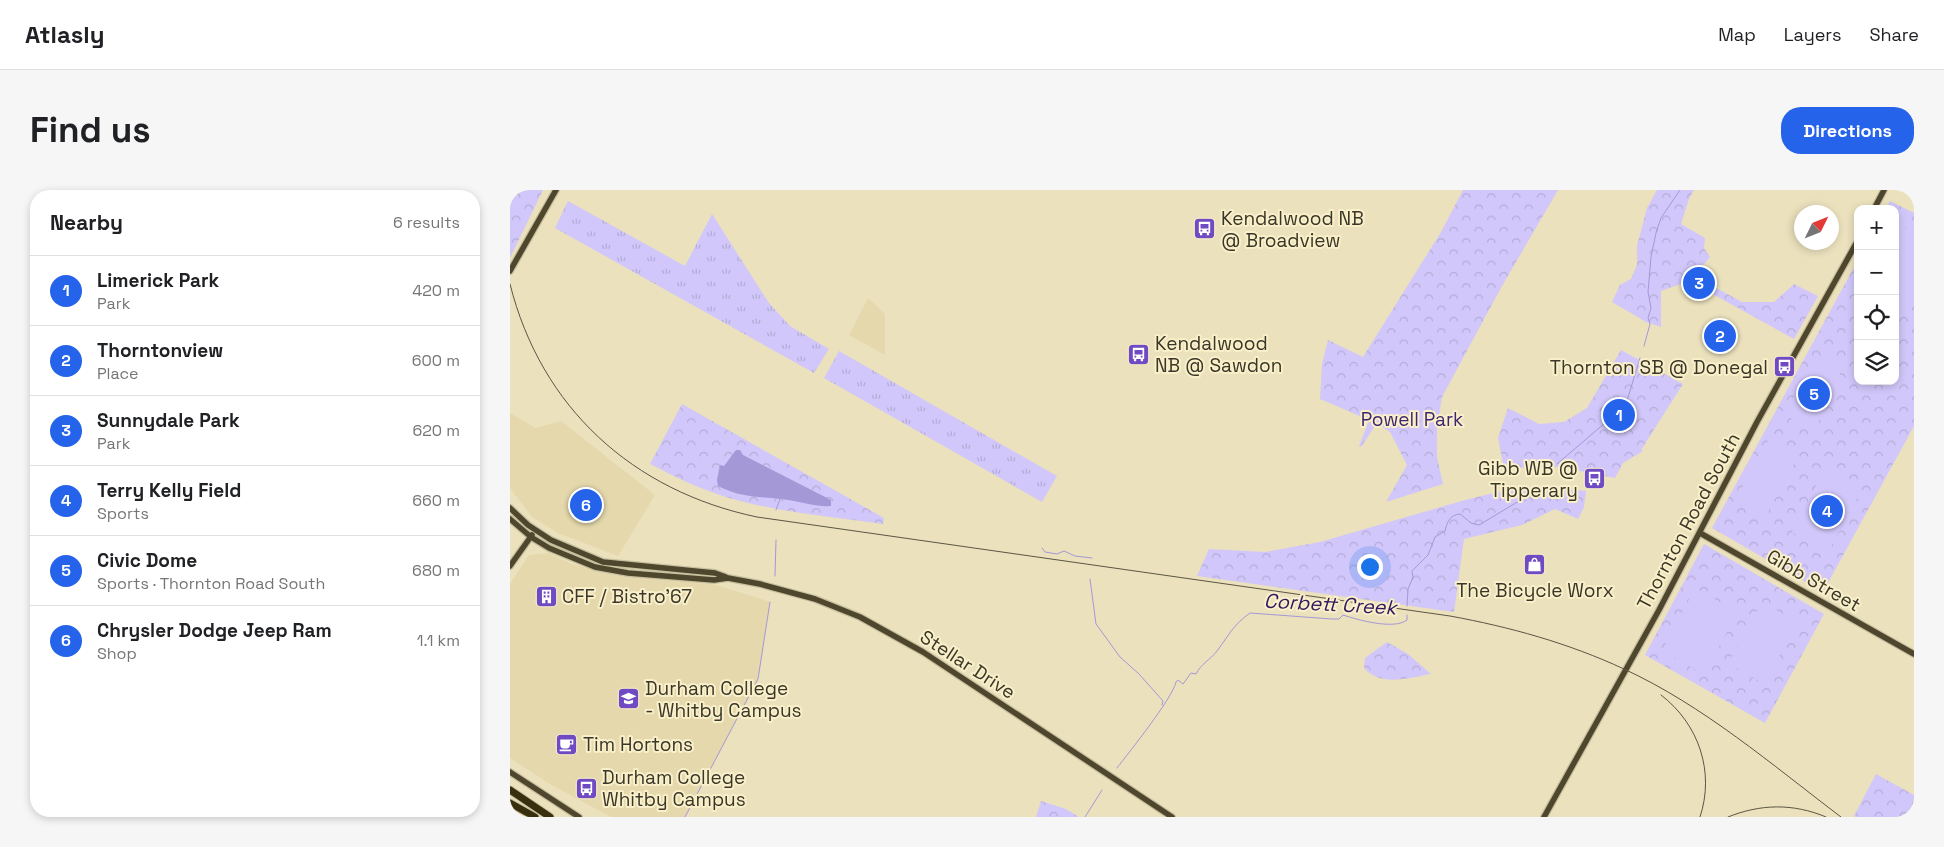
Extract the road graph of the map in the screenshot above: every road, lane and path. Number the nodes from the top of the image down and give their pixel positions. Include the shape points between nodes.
1 (556, 190) edge
2 (1884, 190) edge
3 (1876, 205) edge
4 (1854, 247) edge
5 (510, 271) edge
6 (510, 508) edge
7 (510, 519) edge
8 (536, 530) junction
9 (1700, 533) junction
10 (531, 537) junction
11 (510, 566) edge
12 (728, 578) junction
13 (1914, 654) edge
14 (510, 772) edge
15 (510, 790) edge
16 (510, 803) edge
17 (535, 817) edge
18 (550, 817) edge
19 (579, 817) edge
20 (1172, 817) edge
21 (1544, 817) edge

1 - 5 main road
2 - 3 main road
4 - 9 main road, Thornton Road South
6 - 8 main road, Stellar Drive
7 - 10 main road, Stellar Drive
8 - 10 main road
8 - 12 main road, Stellar Drive via 551,540 603,562 715,572
9 - 13 main road, Gibb Street
9 - 21 main road, Thornton Road South
10 - 11 main road
10 - 12 main road, Stellar Drive via 565,556 595,567 628,573 714,580
12 - 20 main road, Stellar Drive via 810,598 884,629
14 - 19 main road
15 - 18 highway
16 - 17 highway

